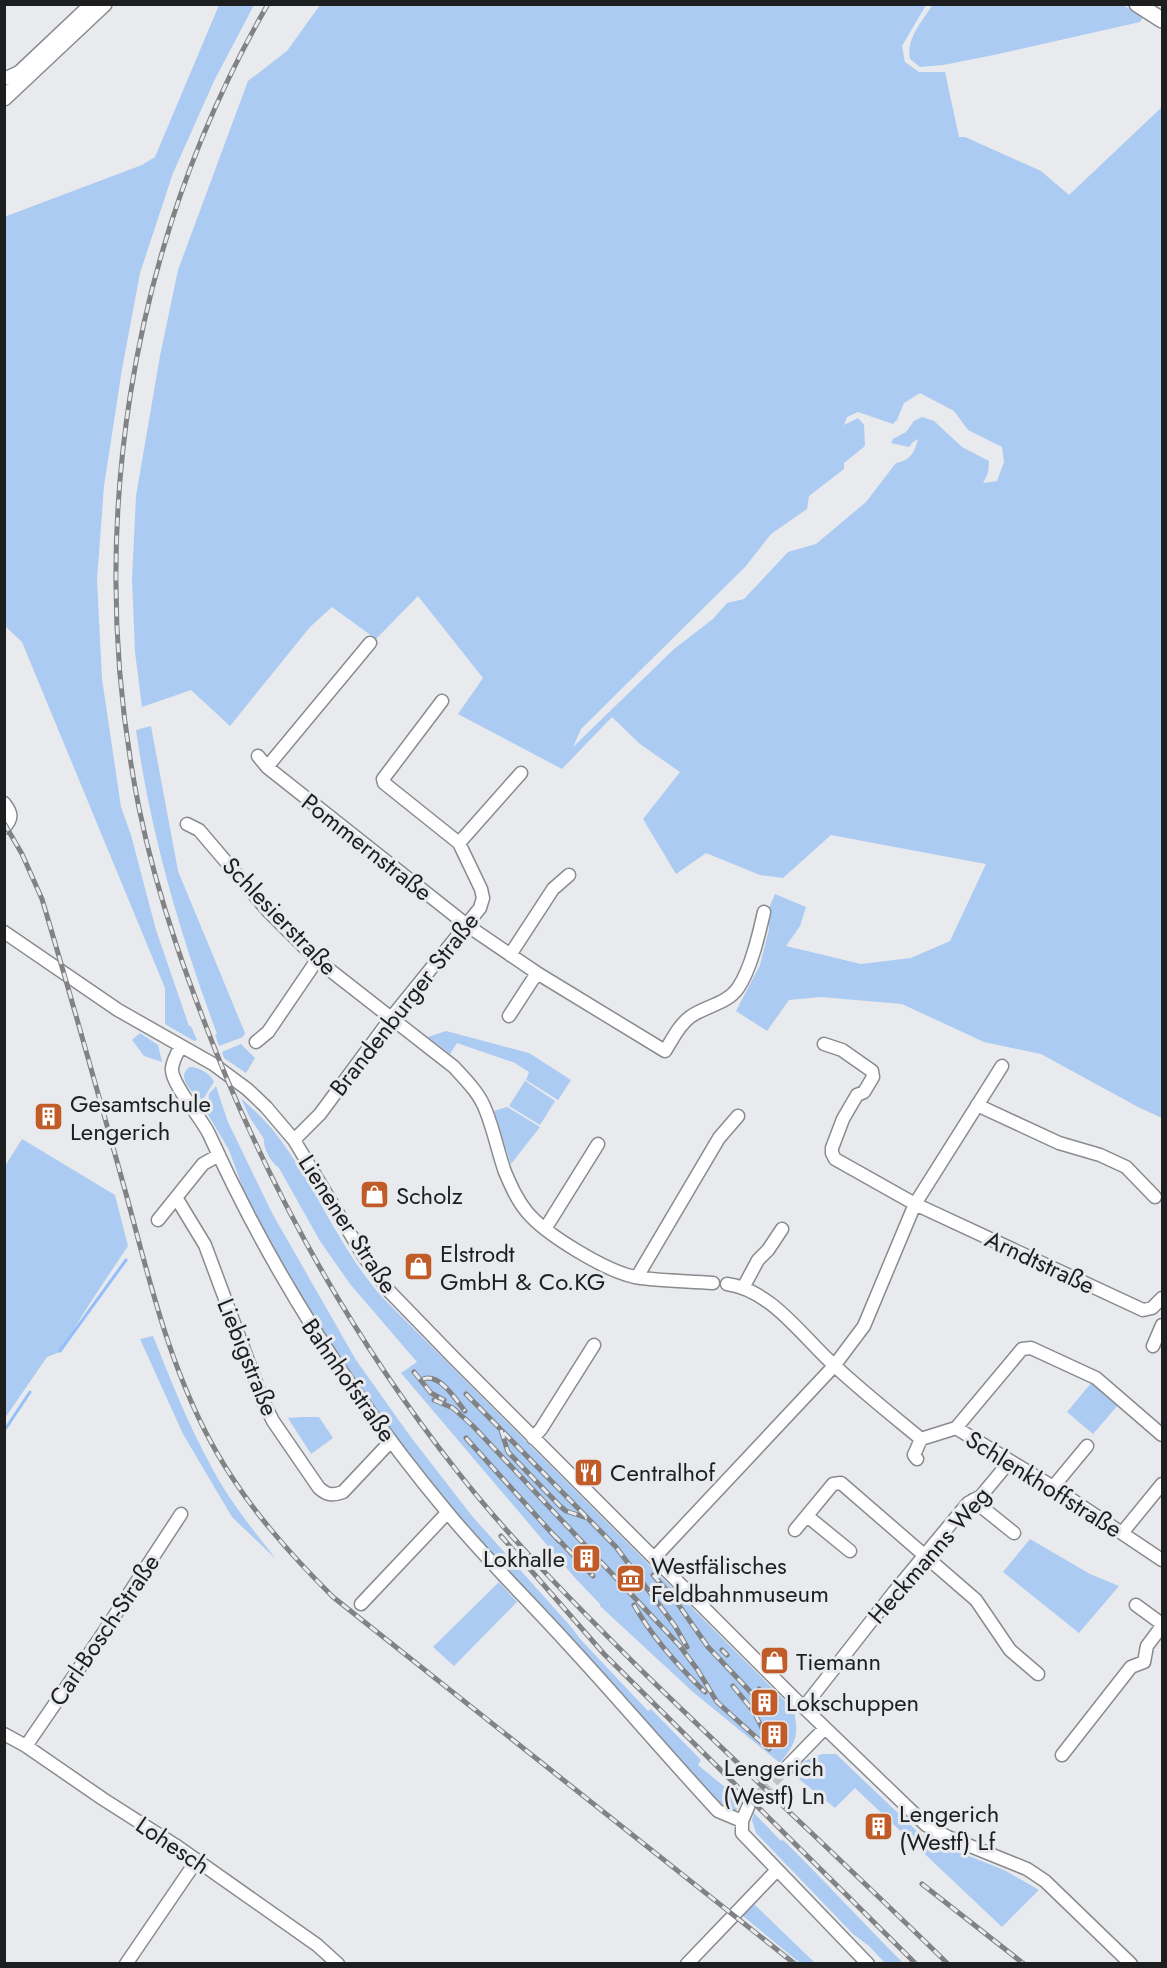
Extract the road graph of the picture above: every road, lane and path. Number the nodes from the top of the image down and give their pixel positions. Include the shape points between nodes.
1 (91, 4) edge
2 (104, 4) edge
3 (1137, 4) edge
4 (1162, 20) edge
5 (4, 79) edge
6 (4, 98) edge
7 (370, 643) dead end
8 (442, 701) dead end
9 (258, 756) dead end
10 (267, 767) junction
11 (521, 773) dead end
12 (4, 802) edge
13 (187, 824) dead end
14 (4, 828) edge
15 (459, 843) junction
16 (569, 875) dead end
17 (764, 912) dead end
18 (468, 926) junction
19 (4, 932) edge
20 (510, 955) junction
21 (317, 960) junction
22 (537, 973) junction
23 (510, 1016) dead end
24 (391, 1018) junction
25 (256, 1042) dead end
26 (824, 1044) dead end
27 (181, 1046) junction
28 (1002, 1066) dead end
29 (977, 1105) junction
30 (738, 1116) dead end
31 (294, 1140) junction
32 (598, 1144) dead end
33 (219, 1155) junction
34 (1155, 1197) dead end
35 (177, 1199) junction
36 (915, 1204) junction
37 (158, 1220) dead end
38 (545, 1229) junction
39 (782, 1229) dead end
40 (637, 1277) junction
41 (713, 1282) dead end
42 (727, 1284) dead end
43 (744, 1286) junction
44 (1162, 1298) edge
45 (1152, 1308) junction
46 (1162, 1317) edge
47 (1162, 1326) edge
48 (594, 1346) dead end
49 (1153, 1346) dead end
50 (834, 1366) junction
51 (956, 1428) junction
52 (1162, 1435) edge
53 (533, 1438) junction
54 (921, 1439) junction
55 (391, 1441) junction
56 (1087, 1446) dead end
57 (917, 1459) dead end
58 (1010, 1461) junction
59 (1162, 1484) edge
60 (1053, 1487) junction
61 (973, 1500) junction
62 (447, 1513) junction
63 (181, 1514) dead end
64 (807, 1516) junction
65 (795, 1530) dead end
66 (1014, 1533) dead end
67 (1122, 1533) junction
68 (850, 1551) dead end
69 (924, 1557) junction
70 (654, 1558) junction
71 (1162, 1560) edge
72 (362, 1604) dead end
73 (1136, 1605) dead end
74 (1162, 1625) edge
75 (1038, 1674) dead end
76 (804, 1707) junction
77 (825, 1728) junction
78 (4, 1734) edge
79 (26, 1746) junction
80 (1062, 1755) dead end
81 (786, 1768) tunnel mouth
82 (748, 1807) tunnel mouth
83 (742, 1821) junction
84 (197, 1860) junction
85 (777, 1870) junction
86 (692, 1962) edge
87 (126, 1964) edge
88 (338, 1964) edge
89 (868, 1964) edge
90 (1131, 1964) edge

1 - 5 street via 19,72
2 - 6 main road
3 - 4 main road
7 - 10 street
8 - 15 street, Brandenburger Straße via 383,779
9 - 10 street, Pommernstraße
10 - 18 street, Pommernstraße
11 - 15 street
12 - 14 street via 11,819
13 - 21 street, Schlesierstraße via 199,830 268,911
15 - 18 street, Brandenburger Straße via 483,898
16 - 20 street via 553,889
17 - 22 street, Pommernstraße via 758,941 738,988 728,998 691,1016 665,1051
18 - 20 street, Pommernstraße
18 - 24 street, Brandenburger Straße
19 - 27 street via 117,1010
20 - 22 street, Pommernstraße
21 - 24 street, Schlesierstraße
21 - 25 street via 268,1032
22 - 23 street
24 - 31 street, Brandenburger Straße via 320,1114
24 - 38 street, Schlesierstraße via 472,1086 486,1109 516,1196
26 - 36 street, Arndtstraße via 842,1050 872,1071 873,1077 843,1119 832,1153 835,1159
27 - 31 street, Lienener Straße via 247,1089
27 - 33 street, Bahnhofstraße via 172,1077 200,1117
28 - 29 street
29 - 34 street via 1059,1143 1126,1167
29 - 36 street
30 - 40 street via 719,1138
31 - 53 street, Lienener Straße via 389,1291
32 - 38 street
33 - 35 street via 203,1164
33 - 55 street, Bahnhofstraße via 301,1311
35 - 37 street
35 - 55 street, Liebigstraße via 205,1245 263,1401 319,1488 326,1494 343,1492
36 - 45 street, Arndtstraße via 1143,1310
36 - 50 street via 864,1326
38 - 40 street, Schlesierstraße via 598,1263
39 - 43 street
40 - 41 street, Schlesierstraße
42 - 43 street
43 - 50 street via 774,1306
44 - 45 street
45 - 46 street
47 - 49 street
48 - 53 street
50 - 54 street
50 - 70 street
51 - 52 street via 1022,1349 1031,1348 1096,1378
51 - 54 street, Schlenkhoffstraße
51 - 58 street, Schlenkhoffstraße
53 - 70 street, Lienener Straße
54 - 57 street via 914,1455
55 - 62 street, Bahnhofstraße
56 - 60 street
58 - 60 street, Schlenkhoffstraße
58 - 61 street, Heckmanns Weg via 981,1496
59 - 67 street
60 - 67 street, Schlenkhoffstraße
61 - 66 street
61 - 69 street, Heckmanns Weg
62 - 72 street
62 - 83 street, Bahnhofstraße via 718,1811
63 - 79 street, Carl-Bosch-Straße
64 - 65 street
64 - 68 street
64 - 69 street via 832,1484 841,1483
67 - 71 street, Schlenkhoffstraße
69 - 75 street via 976,1600 1010,1650
69 - 76 street, Heckmanns Weg
70 - 76 street, Lienener Straße
73 - 74 street
74 - 80 street via 1147,1646 1144,1662 1131,1667
76 - 77 street, Lienener Straße
77 - 81 street
77 - 90 street, Lienener Straße via 926,1825 1027,1869 1045,1881
78 - 79 street, Lohesch
79 - 84 street, Lohesch
82 - 83 street
83 - 85 street via 742,1833
84 - 87 street
84 - 88 street, Lohesch via 317,1944
85 - 86 street
85 - 89 street

